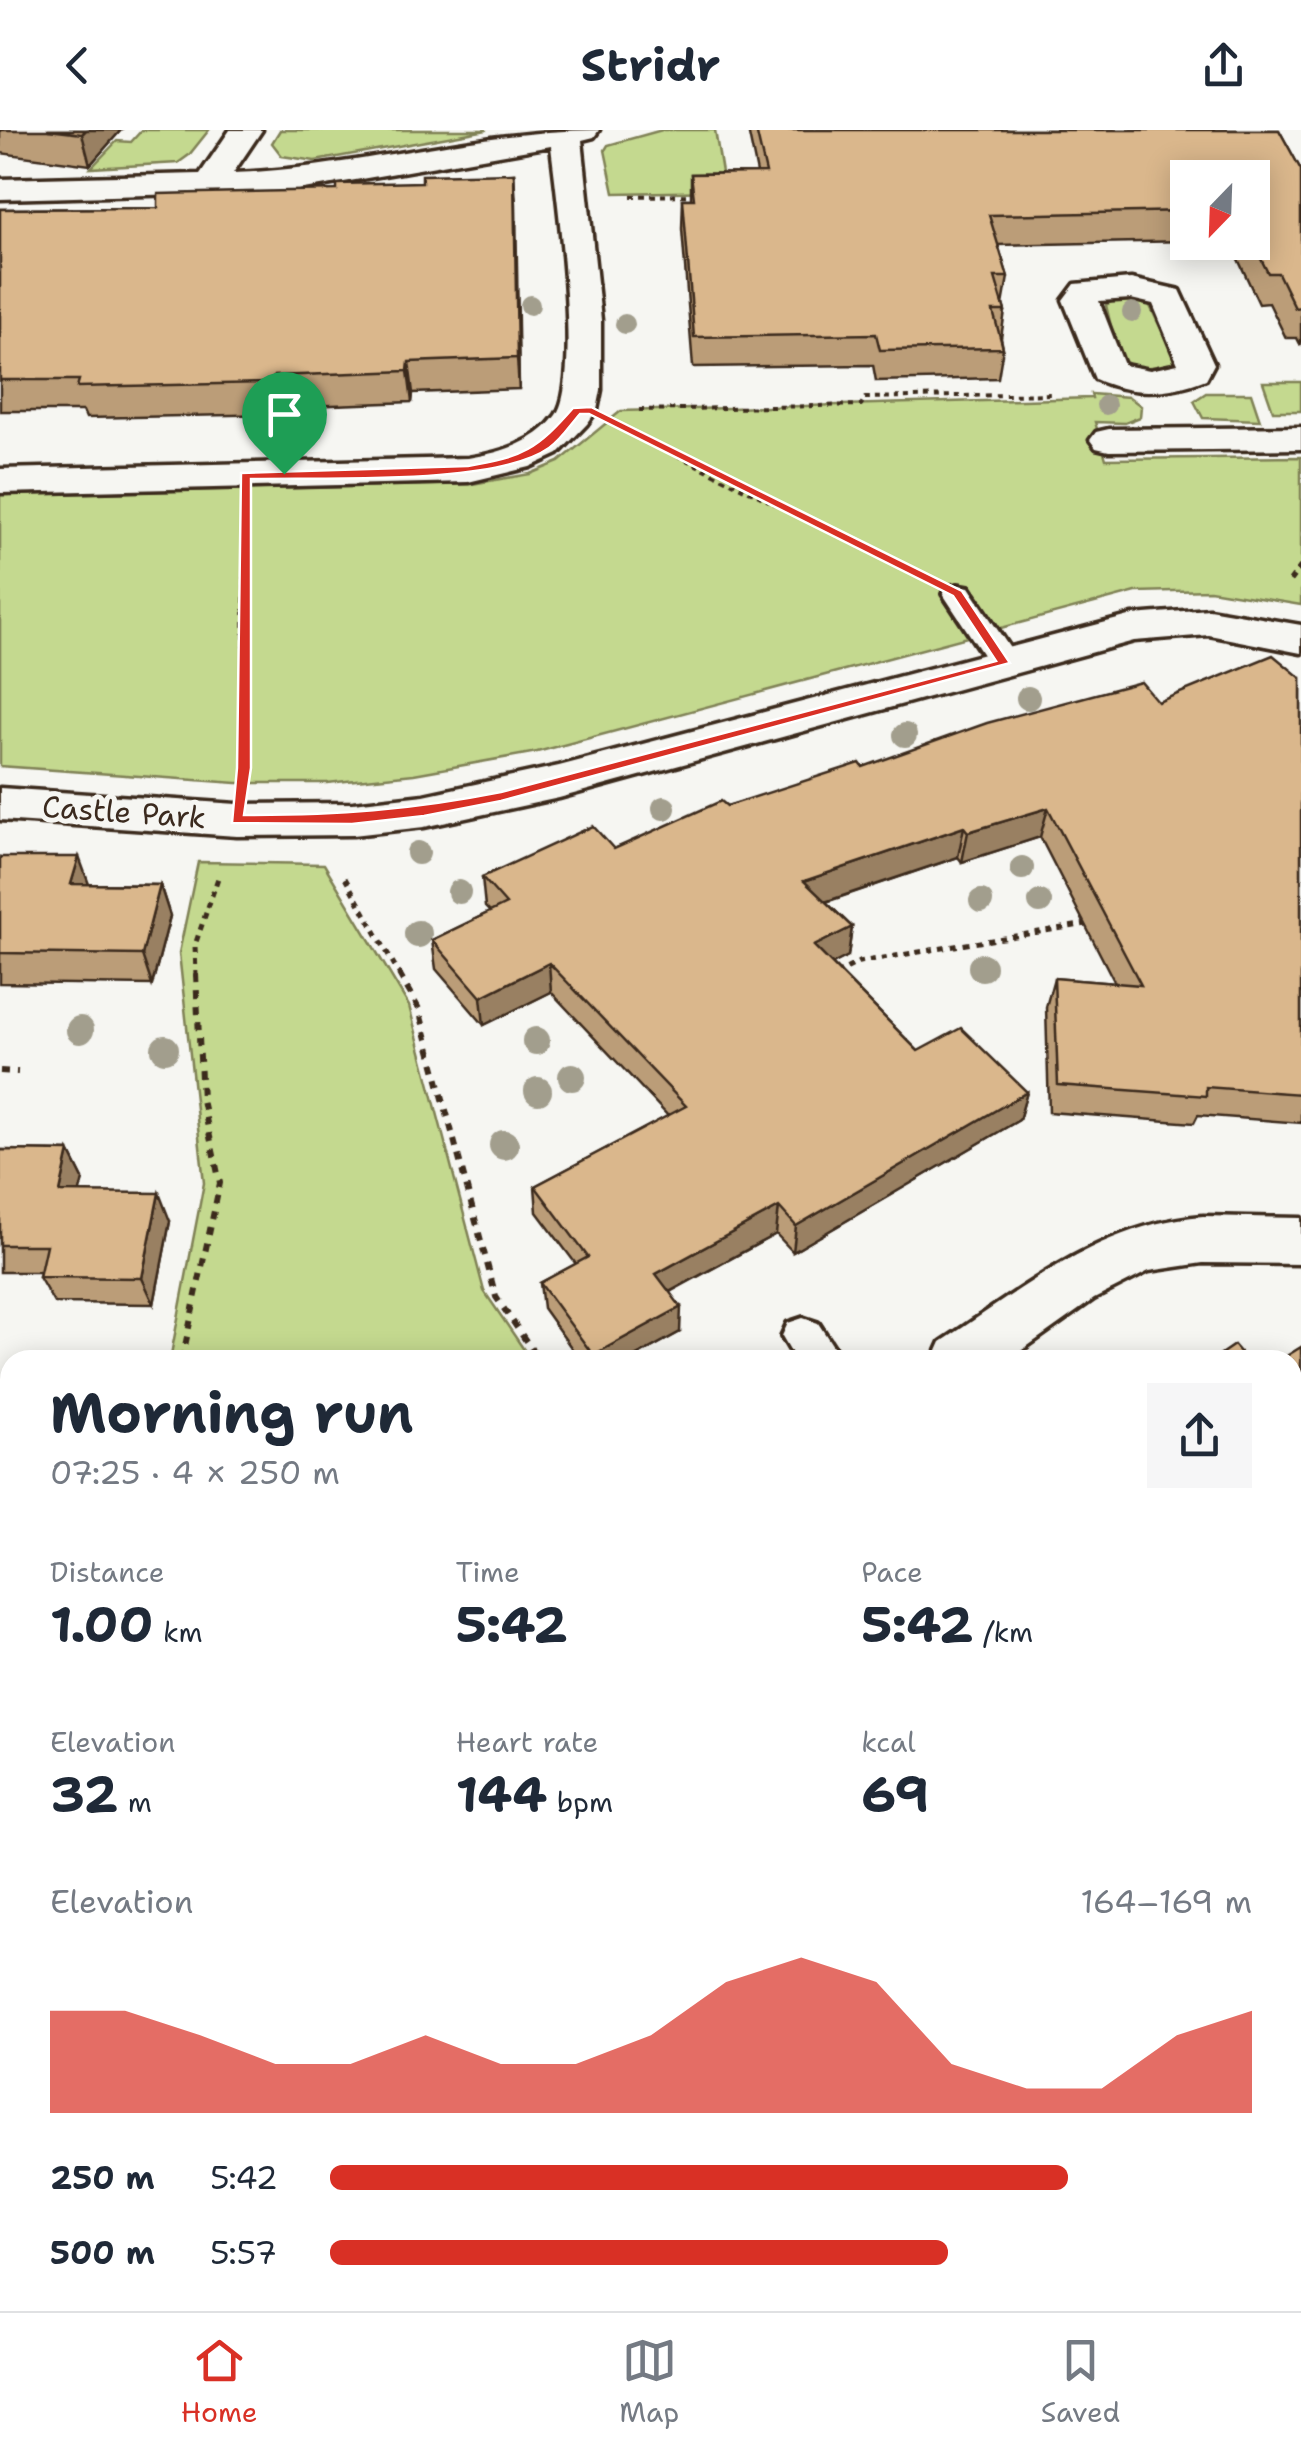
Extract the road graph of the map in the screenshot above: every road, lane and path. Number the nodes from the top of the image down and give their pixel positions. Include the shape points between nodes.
1 (246, 130) edge
2 (575, 132) edge
3 (208, 186) junction
4 (0, 189) edge
5 (714, 195) edge
6 (575, 197) junction
7 (1116, 376) junction
8 (1155, 382) junction
9 (584, 410) junction
10 (1301, 438) edge
11 (1109, 440) dead end
12 (1175, 440) junction
13 (245, 475) junction
14 (0, 481) edge
15 (958, 594) joint
16 (1301, 639) edge
17 (1004, 663) junction
18 (0, 804) edge
19 (237, 820) junction
20 (323, 820) junction
21 (1106, 920) edge
22 (826, 979) edge
23 (0, 1072) edge
24 (18, 1072) dead end
25 (1301, 1241) edge
26 (184, 1350) edge
27 (532, 1350) edge
28 (977, 1350) edge

1 - 3 street
2 - 3 street via 379,169
2 - 6 street
3 - 4 street
5 - 6 path
6 - 9 street
7 - 8 street
7 - 8 street via 1103,361 1082,296 1146,290 1168,297 1196,364 1193,371
7 - 9 path via 1056,394
8 - 12 street
9 - 13 street via 546,446 497,465
9 - 15 path
10 - 12 street
11 - 12 street
13 - 14 street
13 - 19 path via 244,768
15 - 17 lane
16 - 17 street, Castle Park via 1209,622 1162,623
17 - 20 street, Castle Park via 501,797 424,812
18 - 19 street, Castle Park
19 - 20 street, Castle Park
19 - 26 path via 195,945 202,1100 220,1182
20 - 27 path via 350,891 419,1009 496,1298
21 - 22 path via 859,962
23 - 24 path
25 - 28 street via 1150,1247 1088,1274

